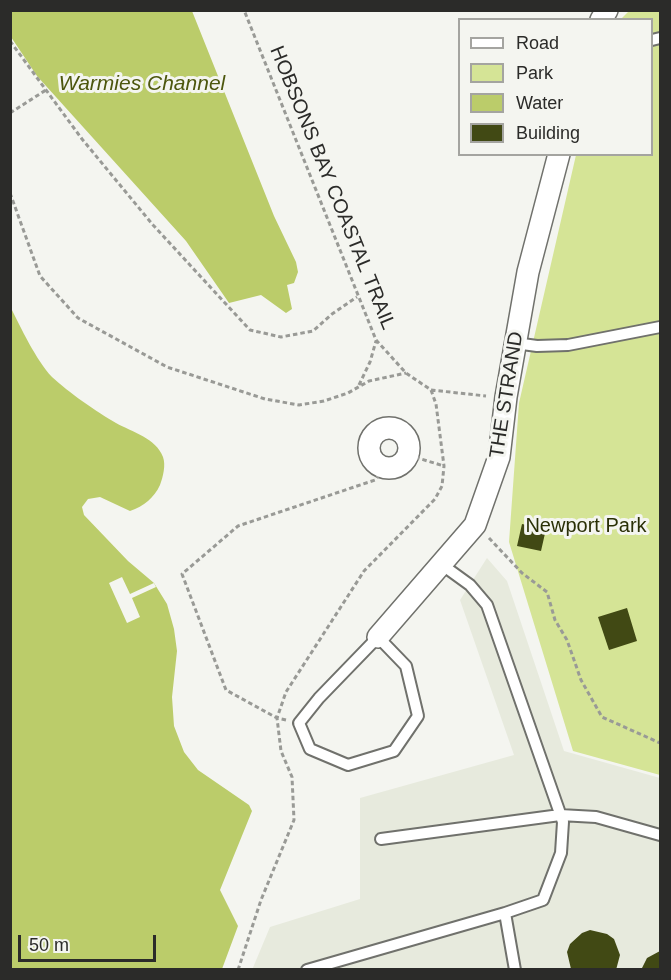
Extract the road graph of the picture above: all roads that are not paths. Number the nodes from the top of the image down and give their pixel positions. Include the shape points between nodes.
1 (558, 156) edge
2 (660, 327) edge
3 (515, 343) junction
4 (408, 455) joint
5 (441, 564) junction
6 (378, 637) junction
7 (560, 815) junction
8 (660, 834) edge
9 (381, 839) dead end
10 (504, 913) junction
11 (307, 969) edge
12 (514, 969) edge

1 - 3 street, THE STRAND via 528,272
2 - 3 lane via 568,345
3 - 5 street, THE STRAND via 499,457 475,525
4 - 4 street via 405,435 393,428 380,429 371,438 369,450 374,461 385,468 399,465
5 - 6 street, THE STRAND
5 - 7 lane via 470,585 487,605
6 - 6 lane via 406,666 418,716 394,751 348,765 310,749 299,723
7 - 8 lane via 596,817
7 - 9 lane
7 - 10 lane via 561,854 543,900
10 - 11 lane
10 - 12 lane

